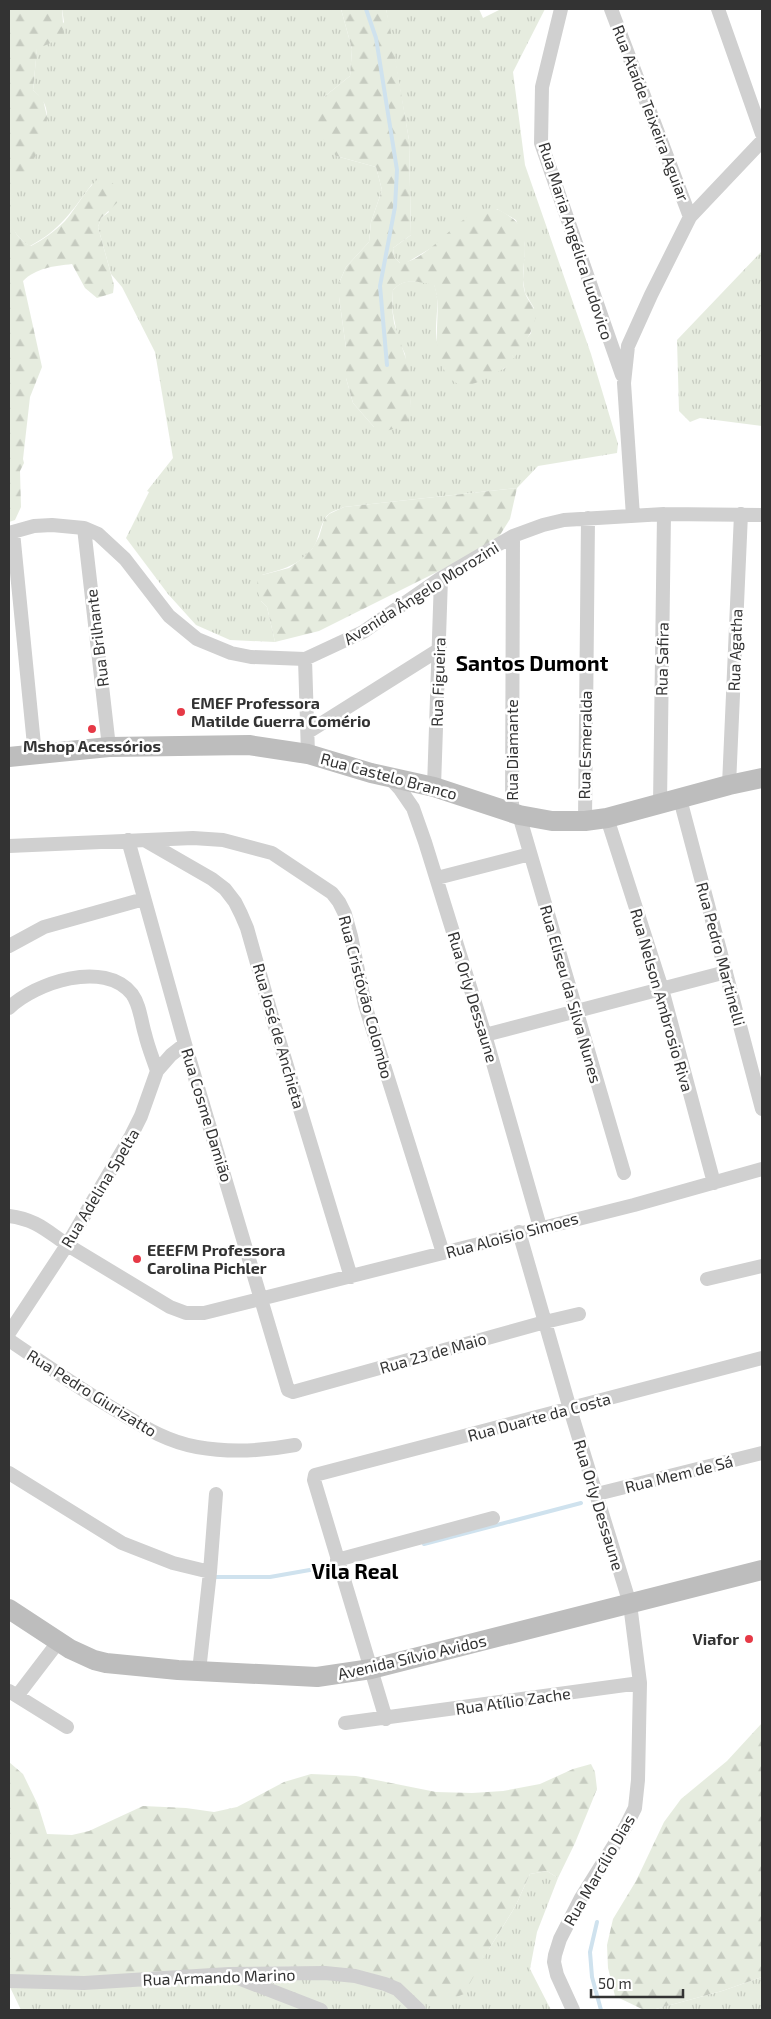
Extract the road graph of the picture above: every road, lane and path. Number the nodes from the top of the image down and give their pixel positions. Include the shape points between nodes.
1 (561, 9) edge
2 (612, 9) edge
3 (719, 9) edge
4 (762, 134) edge
5 (762, 140) edge
6 (690, 217) junction
7 (624, 384) junction
8 (664, 514) junction
9 (741, 514) junction
10 (762, 515) edge
11 (633, 516) junction
12 (588, 518) junction
13 (84, 528) junction
14 (11, 533) edge
15 (513, 536) junction
16 (441, 578) junction
17 (440, 649) junction
18 (305, 659) junction
19 (308, 732) junction
20 (109, 748) junction
21 (308, 754) junction
22 (35, 755) junction
23 (9, 757) edge
24 (388, 776) junction
25 (762, 778) edge
26 (729, 785) junction
27 (434, 787) junction
28 (680, 799) junction
29 (660, 804) junction
30 (515, 814) junction
31 (606, 818) junction
32 (584, 821) junction
33 (128, 840) junction
34 (146, 841) junction
35 (9, 846) edge
36 (530, 854) junction
37 (437, 878) junction
38 (144, 899) junction
39 (9, 946) edge
40 (726, 972) junction
41 (662, 989) junction
42 (9, 1008) edge
43 (576, 1012) junction
44 (485, 1035) junction
45 (185, 1044) junction
46 (157, 1071) junction
47 (762, 1109) edge
48 (762, 1169) edge
49 (624, 1173) dead end
50 (714, 1182) junction
51 (9, 1216) edge
52 (540, 1227) junction
53 (519, 1232) junction
54 (67, 1245) junction
55 (443, 1253) junction
56 (762, 1266) edge
57 (351, 1277) junction
58 (707, 1280) dead end
59 (261, 1299) junction
60 (579, 1314) dead end
61 (545, 1322) junction
62 (9, 1333) edge
63 (9, 1340) edge
64 (762, 1358) edge
65 (288, 1390) joint
66 (570, 1409) junction
67 (295, 1445) dead end
68 (762, 1453) edge
69 (9, 1473) edge
70 (216, 1494) dead end
71 (596, 1494) junction
72 (493, 1518) dead end
73 (337, 1560) junction
74 (762, 1570) edge
75 (210, 1572) junction
76 (630, 1604) junction
77 (9, 1609) edge
78 (59, 1642) junction
79 (371, 1669) junction
80 (199, 1671) junction
81 (640, 1683) junction
82 (13, 1694) edge
83 (386, 1719) junction
84 (345, 1723) dead end
85 (67, 1727) dead end
86 (228, 1974) junction
87 (9, 1982) edge
88 (321, 2010) edge
89 (419, 2010) edge
90 (573, 2010) edge

1 - 7 street, Rua Maria Angélica Ludovico via 542,88 541,143
2 - 6 street, Rua Ataíde Teixeira Aguiar
3 - 4 street
5 - 6 street
6 - 7 street via 628,346
7 - 11 street
8 - 9 street, Avenida Ângelo Morozini
8 - 11 street, Avenida Ângelo Morozini
8 - 29 street, Rua Safira
9 - 10 street, Avenida Ângelo Morozini
9 - 26 street, Rua Agatha
11 - 12 street, Avenida Ângelo Morozini
12 - 15 street, Avenida Ângelo Morozini via 554,522
12 - 32 street, Rua Esmeralda
13 - 14 street, Avenida Ângelo Morozini via 43,526
13 - 18 street, Avenida Ângelo Morozini via 98,534 119,552 169,616 197,639 231,653 251,657
13 - 20 street, Rua Brilhante
14 - 22 street
15 - 16 street, Avenida Ângelo Morozini
15 - 30 street, Rua Diamante
16 - 17 street, Rua Figueira
16 - 18 street, Avenida Ângelo Morozini via 363,632
17 - 19 street
17 - 27 street, Rua Figueira
18 - 19 street
19 - 21 street
20 - 21 main road, Rua Castelo Branco via 249,745
20 - 22 main road, Rua Castelo Branco
21 - 24 main road, Rua Castelo Branco
22 - 23 main road, Rua Castelo Branco
24 - 27 main road, Rua Castelo Branco
24 - 37 street, Rua Orly Dessaune via 413,808
25 - 26 main road, Rua Castelo Branco
26 - 28 main road, Rua Castelo Branco
27 - 30 main road, Rua Castelo Branco
28 - 29 main road, Rua Castelo Branco
28 - 40 street, Rua Pedro Martinelli
29 - 31 main road, Rua Castelo Branco
30 - 32 main road, Rua Castelo Branco via 552,821
30 - 36 street, Rua Eliseu da Silva Nunes
31 - 32 main road, Rua Castelo Branco
31 - 41 street, Rua Nelson Ambrosio Riva
33 - 34 street, Rua Cristóvão Colombo
33 - 35 street, Rua Cristóvão Colombo
33 - 38 street, Rua Cosme Damião
34 - 55 street, Rua Cristóvão Colombo via 223,840 272,853 332,893 339,902 351,936 365,1005
34 - 57 street, Rua José de Anchieta via 212,879 225,889 238,908 247,928
36 - 37 street
36 - 43 street, Rua Eliseu da Silva Nunes
37 - 44 street, Rua Orly Dessaune
38 - 39 street via 44,928
38 - 45 street, Rua Cosme Damião
40 - 41 street
40 - 47 street, Rua Pedro Martinelli
41 - 43 street
41 - 50 street, Rua Nelson Ambrosio Riva
42 - 46 street via 42,986 78,977 99,977 116,982 133,996
43 - 44 street
43 - 49 street, Rua Eliseu da Silva Nunes
44 - 52 street, Rua Orly Dessaune
45 - 46 street, Rua Adelina Spelta
45 - 59 street, Rua Cosme Damião
46 - 54 street, Rua Adelina Spelta via 137,1126
48 - 50 street, Rua Aloisio Simoes
50 - 52 street, Rua Aloisio Simoes
51 - 54 street, Rua Aloisio Simoes via 43,1226
52 - 53 street, Rua Aloisio Simoes
53 - 55 street, Rua Aloisio Simoes
53 - 61 street, Rua Orly Dessaune
54 - 59 street, Rua Aloisio Simoes via 181,1312 204,1313
54 - 62 street, Rua Adelina Spelta
55 - 57 street, Rua Aloisio Simoes
56 - 58 street
57 - 59 street, Rua Aloisio Simoes
59 - 65 street, Rua Cosme Damião
60 - 61 street, Rua 23 de Maio
61 - 65 street, Rua 23 de Maio via 293,1392
61 - 66 street, Rua Orly Dessaune
63 - 67 street, Rua Pedro Giurizatto via 82,1391 162,1437 220,1450 262,1451
64 - 66 street, Rua Duarte da Costa
66 - 71 street, Rua Orly Dessaune
66 - 73 street, Rua Duarte da Costa via 315,1475
68 - 71 street, Rua Mem de Sá
69 - 75 street via 122,1543 173,1563
70 - 75 street
71 - 76 street, Rua Orly Dessaune
72 - 73 street
73 - 79 street
74 - 76 main road, Avenida Sílvio Avidos
75 - 80 street
76 - 79 main road, Avenida Sílvio Avidos
76 - 81 street, Rua Marcílio Dias
77 - 78 main road, Avenida Sílvio Avidos
78 - 80 main road, Avenida Sílvio Avidos via 100,1661
78 - 82 street
79 - 80 main road, Avenida Sílvio Avidos via 318,1677
79 - 83 street
81 - 83 street, Rua Atílio Zache
81 - 90 street, Rua Marcílio Dias via 635,1808 581,1898 555,1955 557,1975
82 - 85 street
83 - 84 street, Rua Atílio Zache
86 - 87 street, Rua Armando Marino via 84,1983
86 - 88 street
86 - 89 street, Rua Armando Marino via 325,1973 355,1976 397,1989

